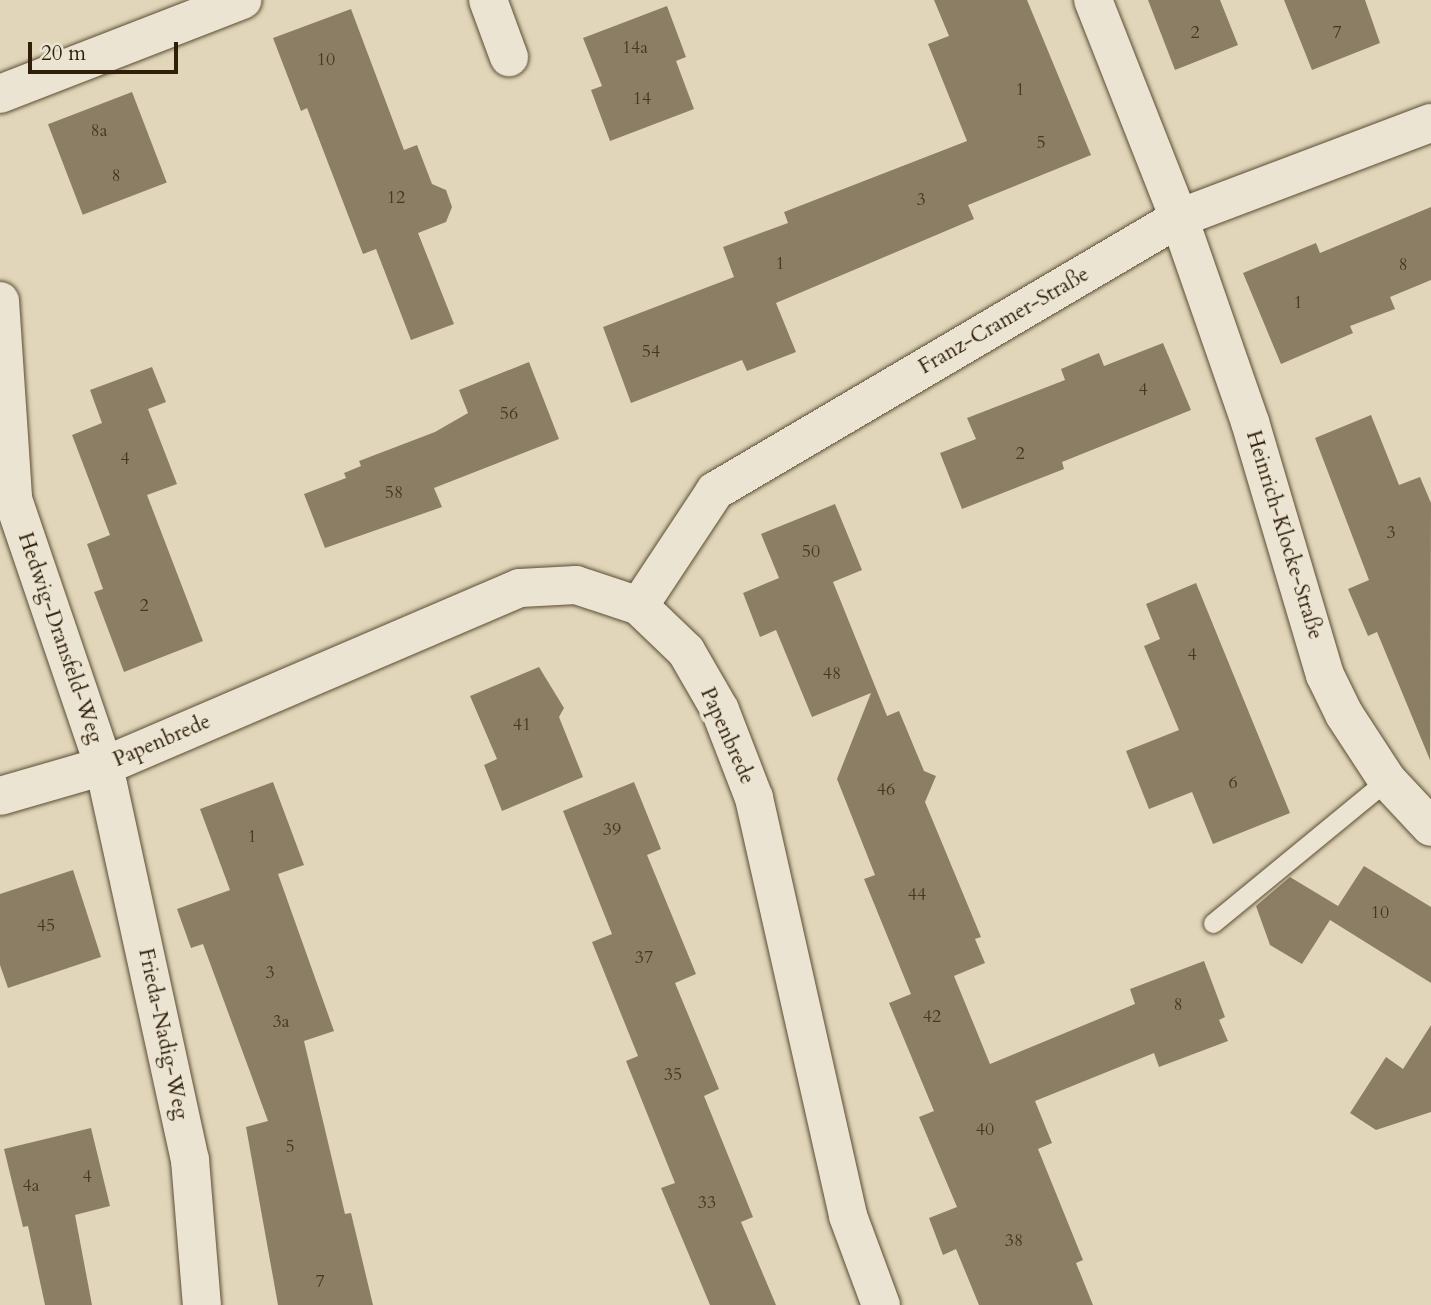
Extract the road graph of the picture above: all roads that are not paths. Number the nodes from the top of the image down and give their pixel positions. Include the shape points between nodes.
1 (242, 0) edge
2 (488, 0) edge
3 (1093, 0) edge
4 (509, 57) dead end
5 (0, 94) edge
6 (1431, 123) edge
7 (1179, 218) junction
8 (0, 301) edge
9 (639, 606) junction
10 (104, 766) junction
11 (1387, 780) junction
12 (0, 796) edge
13 (1431, 827) edge
14 (1213, 923) dead end
15 (202, 1305) edge
16 (881, 1305) edge

1 - 5 street
2 - 4 street
3 - 7 street, Heinrich-Klocke-Straße
6 - 7 street, Franz-Cramer-Straße
7 - 9 street, Franz-Cramer-Straße via 715,491
7 - 11 street, Heinrich-Klocke-Straße via 1250,422 1325,675 1344,715
8 - 10 street, Hedwig-Dransfeld-Weg via 13,499
9 - 10 street, Papenbrede via 576,585 520,588
9 - 16 street, Papenbrede via 686,651 720,710 754,798 848,1216
10 - 12 street, Papenbrede
10 - 15 street, Frieda-Nadig-Weg via 190,1160
11 - 13 street, Heinrich-Klocke-Straße
11 - 14 lane

